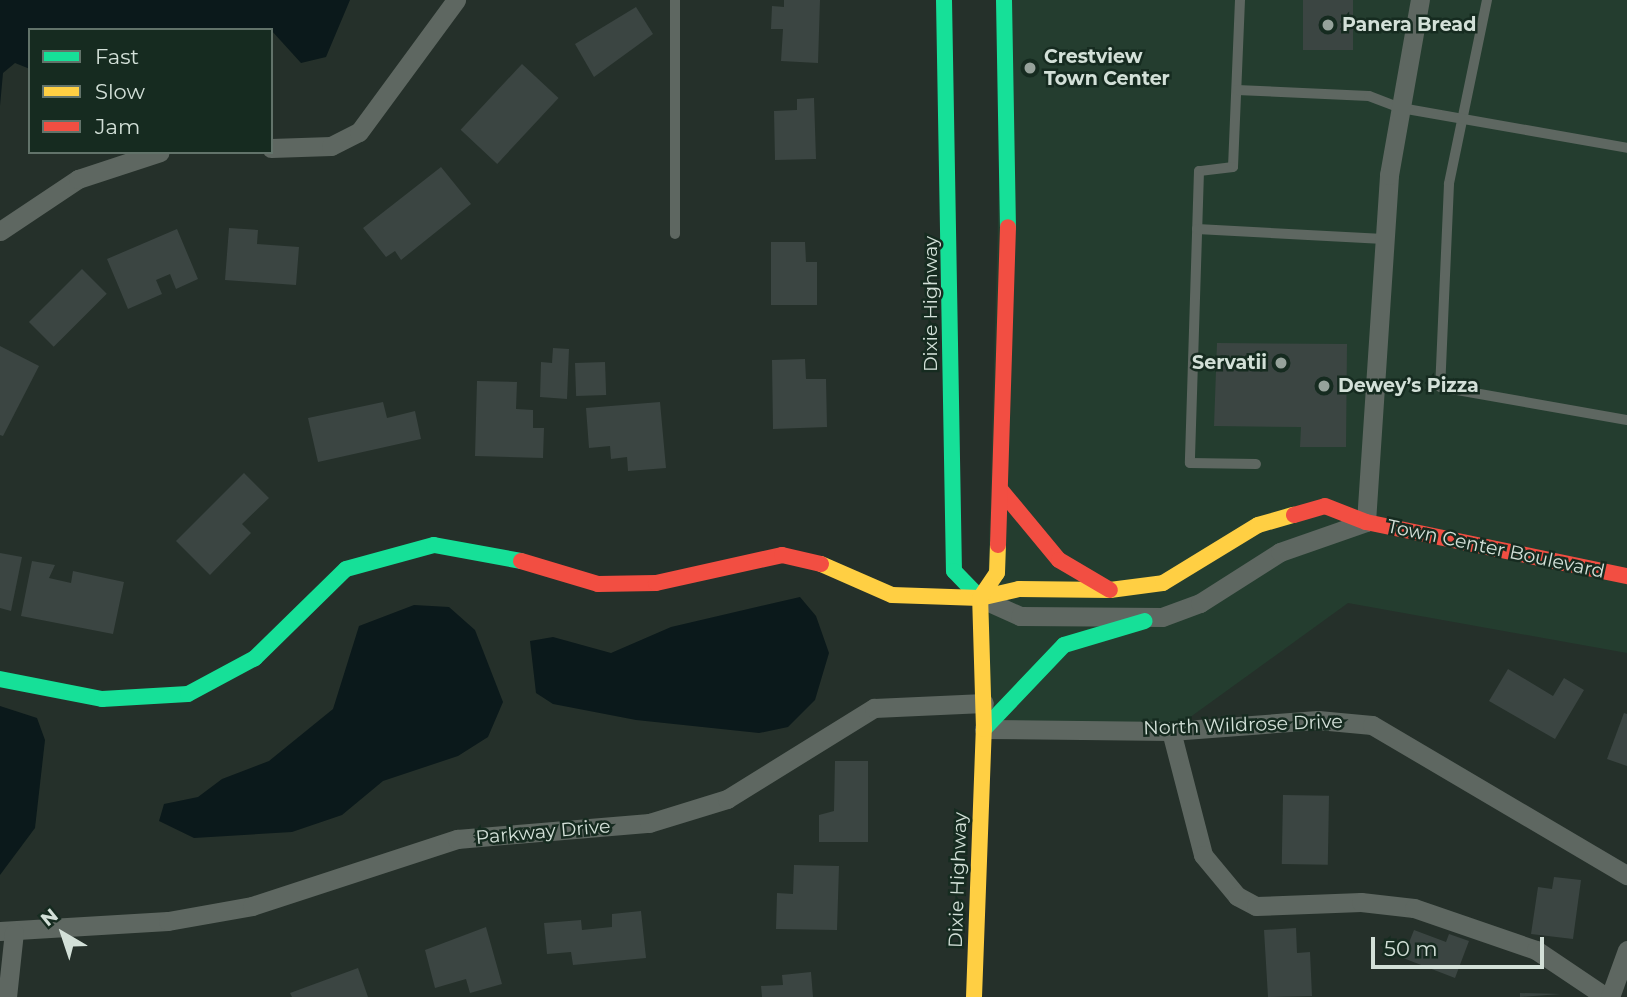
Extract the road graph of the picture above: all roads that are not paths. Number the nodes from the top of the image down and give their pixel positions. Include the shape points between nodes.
1 (456, 0) edge
2 (675, 0) edge
3 (944, 0) edge
4 (1004, 0) edge
5 (1240, 0) edge
6 (1420, 0) edge
7 (1487, 0) edge
8 (1237, 90) junction
9 (1401, 108) junction
10 (1463, 119) junction
11 (273, 148) edge
12 (1627, 148) edge
13 (154, 154) edge
14 (1197, 229) junction
15 (0, 231) edge
16 (676, 234) dead end
17 (1384, 239) junction
18 (1627, 420) edge
19 (1256, 464) dead end
20 (1000, 489) junction
21 (1366, 522) junction
22 (1627, 576) edge
23 (1110, 590) junction
24 (980, 598) junction
25 (1145, 621) junction
26 (0, 679) edge
27 (984, 703) junction
28 (984, 729) junction
29 (1171, 731) junction
30 (1627, 875) edge
31 (7, 931) edge
32 (1627, 950) edge
33 (7, 997) edge
34 (974, 997) edge
35 (1608, 997) edge

1 - 11 street via 359,132 331,146
2 - 16 lane
3 - 24 main road, Dixie Highway via 954,571
4 - 20 main road via 1008,223
5 - 8 lane
6 - 9 street, Town Center Boulevard
7 - 10 lane
8 - 9 lane via 1369,96
8 - 14 lane via 1233,167 1199,171
9 - 10 lane
9 - 17 street, Town Center Boulevard
10 - 12 lane
10 - 18 lane via 1449,184 1440,387
13 - 15 street via 78,179
14 - 17 lane
14 - 19 lane via 1190,463
17 - 21 street, Town Center Boulevard
20 - 23 main road via 1059,560
20 - 24 main road via 997,573
21 - 22 main road, Town Center Boulevard
21 - 23 main road, Town Center Boulevard via 1335,507 1295,511 1258,525 1181,575
21 - 25 street, Town Center Boulevard via 1280,552 1191,607
23 - 24 main road, Town Center Boulevard via 1020,589
24 - 25 street, Town Center Boulevard via 1020,616
24 - 26 main road via 892,595 827,565 782,555 656,583 598,584 482,551 433,545 346,569 255,658 188,694 127,701
24 - 27 main road, Dixie Highway
25 - 28 main road via 1064,645
27 - 28 main road, Dixie Highway
27 - 31 street, Parkway Drive via 874,708 727,799 649,823 457,839 251,906 168,921
28 - 29 street, North Wildrose Drive
28 - 34 main road, Dixie Highway
29 - 30 street, North Wildrose Drive via 1318,720 1372,724
29 - 35 street via 1199,845 1212,871 1237,896 1256,906 1361,902 1414,908 1536,950
31 - 33 street
32 - 35 street

